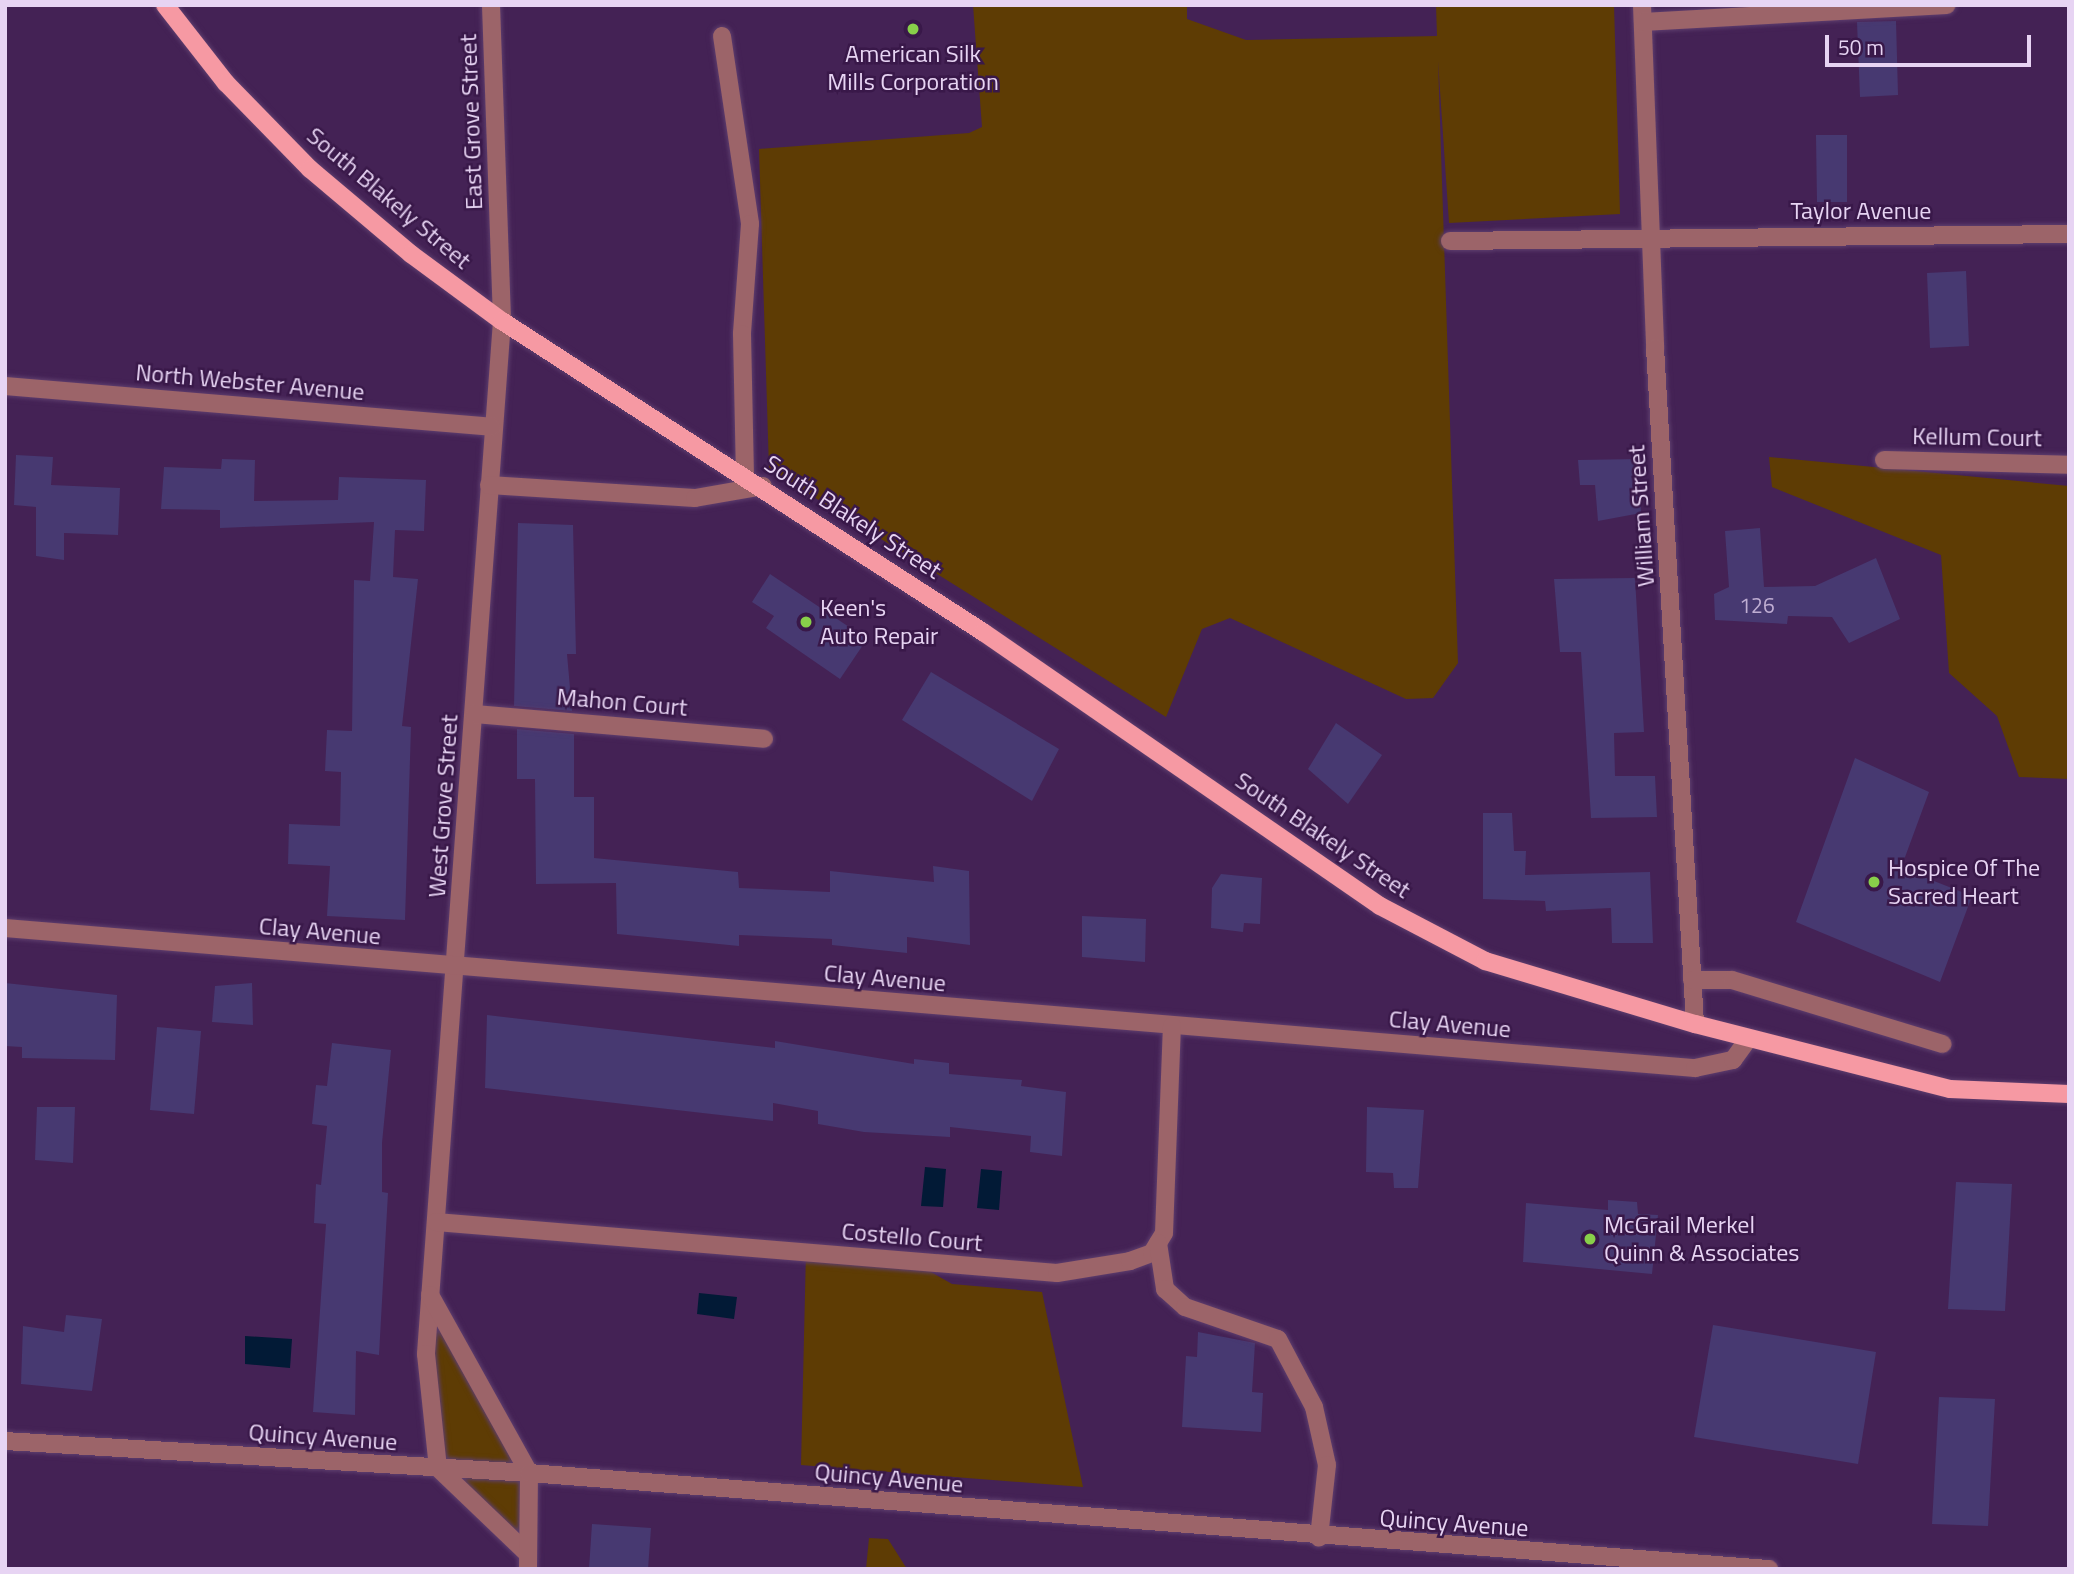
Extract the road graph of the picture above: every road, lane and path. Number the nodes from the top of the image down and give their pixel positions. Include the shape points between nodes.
1 (165, 5) edge
2 (491, 5) edge
3 (1947, 5) edge
4 (1642, 13) edge
5 (723, 36) dead end
6 (2069, 234) edge
7 (1653, 237) junction
8 (1450, 240) dead end
9 (502, 321) junction
10 (5, 386) edge
11 (491, 427) junction
12 (1884, 460) dead end
13 (2069, 465) edge
14 (745, 475) junction
15 (489, 485) junction
16 (763, 486) junction
17 (475, 714) junction
18 (764, 739) dead end
19 (5, 928) edge
20 (455, 968) junction
21 (1692, 980) junction
22 (1695, 1024) junction
23 (1172, 1026) junction
24 (1749, 1038) junction
25 (1943, 1045) dead end
26 (2069, 1094) edge
27 (436, 1222) junction
28 (1158, 1243) junction
29 (430, 1295) junction
30 (5, 1441) edge
31 (438, 1468) junction
32 (529, 1473) junction
33 (1319, 1538) junction
34 (528, 1561) edge
35 (1769, 1569) edge

1 - 9 main road, South Blakely Street via 226,83 310,169
2 - 9 street, East Grove Street
3 - 4 street
4 - 7 street, William Street
5 - 14 street via 750,225 742,334
6 - 7 street, Taylor Avenue
7 - 8 street, Taylor Avenue
7 - 21 street, William Street
9 - 11 street, West Grove Street
9 - 14 main road, South Blakely Street
10 - 11 street, North Webster Avenue
11 - 15 street, West Grove Street
12 - 13 street, Kellum Court
14 - 16 main road, South Blakely Street
15 - 16 street via 695,498
15 - 17 street, West Grove Street
16 - 22 main road, South Blakely Street via 1380,906 1485,961
17 - 18 street, Mahon Court
17 - 20 street, West Grove Street
19 - 20 street, Clay Avenue
20 - 23 street, Clay Avenue
20 - 27 street, West Grove Street
21 - 22 street, William Street
21 - 25 street via 1732,980
22 - 24 main road
23 - 24 street, Clay Avenue via 1695,1068 1733,1060
23 - 28 street via 1164,1233
24 - 26 main road via 1950,1089
27 - 28 street, Costello Court via 1057,1273 1130,1261 1152,1253
27 - 29 street, West Grove Street
28 - 33 street via 1165,1289 1185,1307 1278,1339 1314,1406 1327,1465
29 - 31 street, West Grove Street via 426,1354
29 - 32 street
30 - 31 street, Quincy Avenue
31 - 32 street, Quincy Avenue
31 - 34 street
32 - 33 street, Quincy Avenue
32 - 34 street
33 - 35 street, Quincy Avenue

